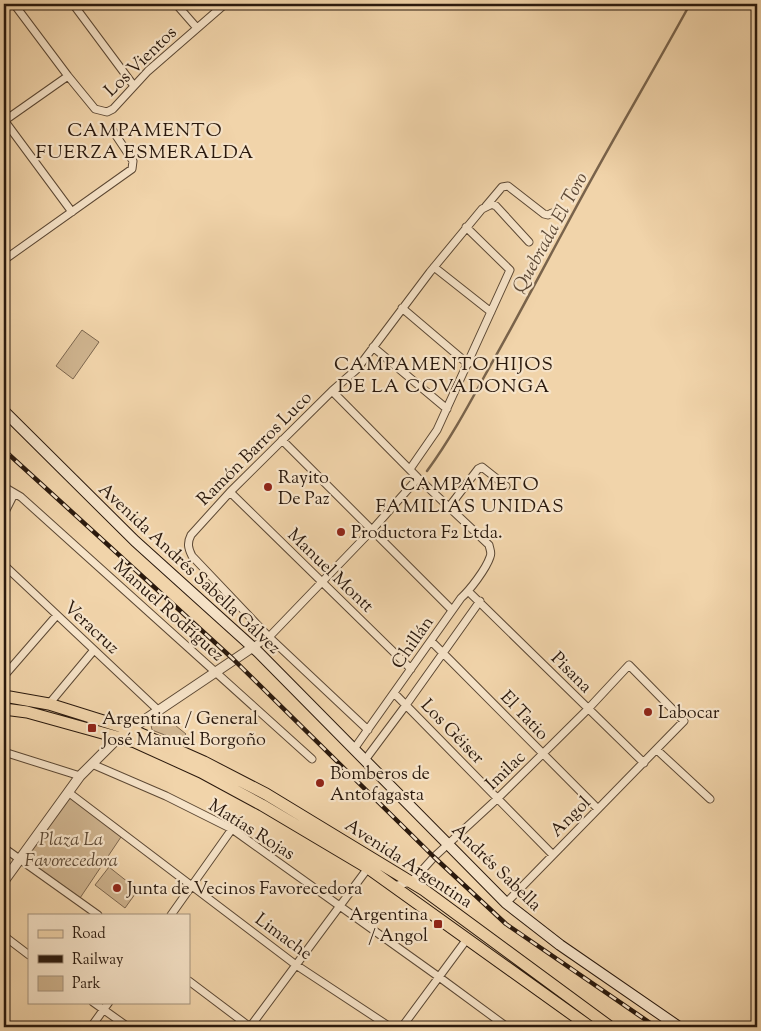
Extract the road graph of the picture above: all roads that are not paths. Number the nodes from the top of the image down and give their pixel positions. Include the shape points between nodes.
1 (14, 4) edge
2 (72, 4) edge
3 (176, 4) edge
4 (226, 4) edge
5 (197, 28) junction
6 (68, 76) junction
7 (134, 86) junction
8 (4, 121) edge
9 (113, 131) dead end
10 (486, 207) junction
11 (72, 212) junction
12 (552, 213) dead end
13 (466, 227) junction
14 (529, 242) dead end
15 (5, 256) edge
16 (434, 267) junction
17 (402, 308) junction
18 (491, 312) junction
19 (373, 347) junction
20 (468, 364) junction
21 (332, 391) junction
22 (447, 409) junction
23 (4, 411) edge
24 (282, 440) junction
25 (410, 469) junction
26 (418, 478) junction
27 (506, 486) dead end
28 (4, 487) edge
29 (230, 492) junction
30 (14, 494) junction
31 (448, 507) junction
32 (4, 514) edge
33 (372, 530) junction
34 (4, 565) edge
35 (322, 582) junction
36 (468, 591) junction
37 (480, 601) junction
38 (452, 610) junction
39 (57, 615) junction
40 (268, 637) junction
41 (431, 641) junction
42 (253, 647) junction
43 (94, 650) junction
44 (444, 653) junction
45 (411, 669) junction
46 (215, 673) junction
47 (4, 676) edge
48 (394, 693) junction
49 (4, 696) edge
50 (49, 704) junction
51 (406, 705) junction
52 (4, 709) edge
53 (588, 709) junction
54 (159, 711) junction
55 (684, 721) joint
56 (132, 730) junction
57 (368, 730) junction
58 (119, 737) junction
59 (354, 749) junction
60 (657, 750) junction
61 (4, 752) edge
62 (543, 754) junction
63 (312, 759) dead end
64 (365, 760) junction
65 (644, 763) junction
66 (92, 764) junction
67 (80, 776) junction
68 (68, 792) junction
69 (497, 799) junction
70 (710, 799) dead end
71 (598, 809) junction
72 (232, 829) junction
73 (448, 844) junction
74 (4, 848) edge
75 (553, 855) junction
76 (20, 859) junction
77 (368, 868) junction
78 (4, 881) edge
79 (410, 882) junction
80 (192, 886) junction
81 (394, 886) junction
82 (506, 904) junction
83 (340, 906) junction
84 (97, 914) edge
85 (172, 914) edge
86 (4, 936) edge
87 (467, 939) junction
88 (28, 954) edge
89 (296, 965) junction
90 (440, 977) junction
91 (190, 982) edge
92 (96, 1004) edge
93 (108, 1004) edge
94 (104, 1009) junction
95 (91, 1027) edge
96 (128, 1027) edge
97 (250, 1027) edge
98 (390, 1027) edge
99 (402, 1027) edge
100 (507, 1027) edge
101 (590, 1027) edge
102 (610, 1027) edge
103 (679, 1027) edge

1 - 6 street
2 - 7 street
3 - 5 street
4 - 5 street, Los Vientos
5 - 7 street, Los Vientos
6 - 7 street, Los Vientos via 95,109 107,112
6 - 8 street
8 - 11 street
9 - 11 street via 134,160 132,169
10 - 12 street, Ramón Barros Luco via 502,187 508,186 544,214
10 - 13 street, Ramón Barros Luco
10 - 14 street via 496,206
11 - 15 street
13 - 16 street, Ramón Barros Luco
13 - 18 street via 510,270
16 - 17 street, Ramón Barros Luco
16 - 18 street
17 - 19 street, Ramón Barros Luco
17 - 20 street
18 - 20 street
19 - 21 street, Ramón Barros Luco via 357,369
19 - 22 street
20 - 22 street
21 - 24 street, Ramón Barros Luco
21 - 25 street
22 - 25 street via 437,430
23 - 42 main road, Avenida Andrés Sabella Gálvez via 134,540
24 - 29 street, Ramón Barros Luco
24 - 33 street
25 - 26 street
26 - 31 street
26 - 33 street
27 - 31 street via 482,467
28 - 30 street, Manuel Rodríguez
29 - 35 street, Manuel Montt
29 - 40 street, Ramón Barros Luco via 191,535 189,550
30 - 32 street
30 - 46 street, Manuel Rodríguez
31 - 36 street, Chillán via 489,545 491,552 490,559
33 - 35 street
33 - 38 street
34 - 39 street, Veracruz
35 - 40 street
35 - 45 street, Manuel Montt
36 - 37 street, Pisana
36 - 38 street, Chillán
37 - 44 street
37 - 53 street, Pisana
38 - 41 street, Chillán
39 - 43 street, Veracruz
39 - 47 street
40 - 42 street
40 - 57 street
41 - 44 street, El Tatio
41 - 45 street, Chillán
42 - 46 street
42 - 59 main road, Avenida Andrés Sabella Gálvez
43 - 50 street
43 - 54 street, Veracruz
44 - 51 street
44 - 62 street, El Tatio
45 - 48 street, Chillán
46 - 54 street
46 - 63 street, Manuel Rodríguez
48 - 51 street, Los Géiser
48 - 57 street, Chillán
49 - 50 main road, Avenida Argentina
50 - 56 main road, Avenida Argentina
51 - 64 street
51 - 69 street, Los Géiser
52 - 58 main road, Avenida Argentina via 27,712
53 - 55 street, Imilac via 629,665
53 - 62 street, Imilac
53 - 65 street, Pisana
54 - 56 street
55 - 60 street, Angol
56 - 58 street
56 - 79 main road, Avenida Argentina via 266,794
57 - 59 street, Chillán
58 - 66 street
58 - 77 main road, Avenida Argentina via 201,772
59 - 64 main road, Andrés Sabella
60 - 65 street, Angol
60 - 70 street
61 - 67 street
62 - 69 street, Imilac
62 - 71 street, El Tatio
64 - 73 main road, Andrés Sabella
65 - 71 street, Angol
66 - 67 street
66 - 72 street, Matías Rojas
67 - 68 street
68 - 76 street
68 - 80 street, Limache
69 - 73 street, Imilac
69 - 75 street, Los Géiser
71 - 75 street, Angol
72 - 80 street
72 - 83 street, Matías Rojas
73 - 79 street, Imilac
73 - 82 main road, Andrés Sabella
74 - 76 street
75 - 82 street, Angol
76 - 78 street
76 - 84 street
77 - 81 main road, Avenida Argentina
77 - 83 street
79 - 81 street
79 - 102 main road, Avenida Argentina
80 - 85 street
80 - 89 street, Limache
81 - 87 main road, Avenida Argentina
82 - 103 main road, Andrés Sabella
83 - 89 street
83 - 90 street, Matías Rojas
86 - 88 street
87 - 90 street
87 - 101 main road, Avenida Argentina
89 - 97 street
89 - 98 street, Limache
90 - 99 street
90 - 100 street, Matías Rojas
91 - 97 street
92 - 94 street
93 - 94 street
94 - 95 street
94 - 96 street

